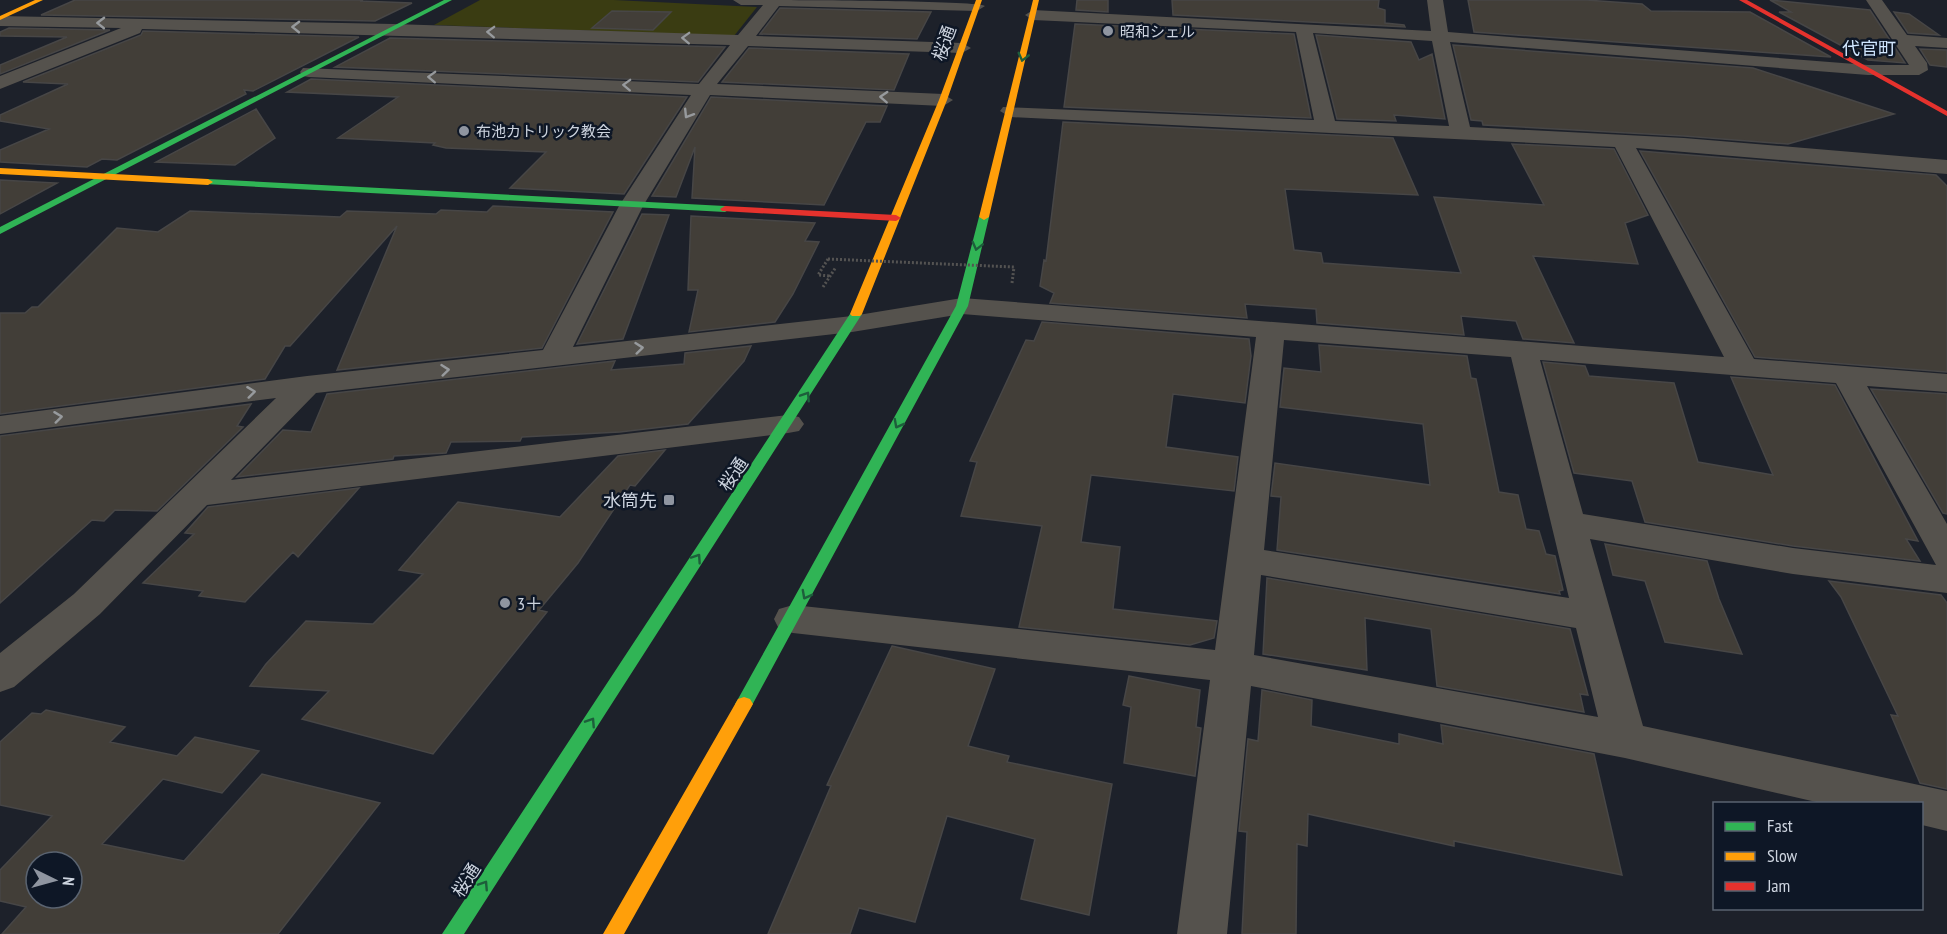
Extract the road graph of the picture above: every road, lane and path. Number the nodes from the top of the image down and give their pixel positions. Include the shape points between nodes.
1 (40, 0) edge
2 (449, 0) edge
3 (741, 0) edge
4 (1165, 0) edge
5 (1436, 0) edge
6 (1742, 0) edge
7 (1874, 0) edge
8 (775, 1) edge
9 (839, 1) edge
10 (978, 3) edge
11 (1034, 8) edge
12 (0, 19) edge
13 (1167, 19) junction
14 (147, 24) junction
15 (1303, 28) junction
16 (393, 29) junction
17 (1440, 37) junction
18 (744, 40) junction
19 (1903, 40) junction
20 (1947, 43) edge
21 (962, 48) junction
22 (1918, 63) junction
23 (1937, 64) dead end
24 (1868, 70) junction
25 (309, 72) junction
26 (0, 83) edge
27 (704, 89) junction
28 (943, 100) junction
29 (1010, 111) junction
30 (1947, 114) edge
31 (1326, 127) junction
32 (1461, 134) junction
33 (1622, 141) junction
34 (1947, 166) edge
35 (0, 171) edge
36 (104, 177) junction
37 (631, 206) junction
38 (896, 218) junction
39 (0, 231) edge
40 (836, 267) dead end
41 (830, 276) junction
42 (1012, 284) dead end
43 (823, 287) dead end
44 (962, 306) junction
45 (852, 324) junction
46 (1271, 330) junction
47 (1523, 350) junction
48 (553, 358) junction
49 (1744, 367) junction
50 (1846, 375) junction
51 (1947, 383) edge
52 (307, 385) junction
53 (788, 424) junction
54 (0, 425) edge
55 (196, 495) junction
56 (1568, 523) junction
57 (1947, 556) edge
58 (1245, 560) junction
59 (1947, 580) edge
60 (1592, 616) junction
61 (793, 619) junction
62 (1232, 667) junction
63 (0, 676) edge
64 (1625, 740) junction
65 (1905, 802) edge
66 (1923, 805) edge
67 (1947, 811) edge
68 (452, 934) edge
69 (613, 934) edge
70 (1202, 934) edge

1 - 12 street
2 - 16 street
3 - 8 street
4 - 13 street
5 - 17 street
6 - 24 street
7 - 19 street
8 - 9 street
8 - 18 street
9 - 10 street
10 - 21 street, 桜通
11 - 13 street
11 -> 29 street
14 -> 12 street
13 - 15 street via 1261,17
16 -> 14 street
14 - 26 street
15 - 17 street
15 - 31 street
18 -> 16 street
16 - 25 street
17 - 24 street
17 - 32 street
18 - 21 street
18 - 27 street
19 - 20 street
19 - 22 street
21 - 28 street, 桜通
22 - 23 street
22 - 24 street via 1919,70
24 - 30 street
27 -> 25 street
25 - 36 street
28 -> 27 street
27 -> 37 street
28 - 38 street, 桜通
29 - 31 street
29 -> 44 street
31 - 32 street
32 - 33 street
33 - 34 street
33 - 49 street
35 - 36 street
36 - 37 street
36 - 39 street
37 - 38 street
37 - 48 street
38 - 45 street, 桜通
40 - 41 path
41 - 42 path, bridge via 818,275 828,259 1014,267
41 - 43 path
44 - 45 street
44 - 46 street
44 -> 61 street
48 -> 45 street
53 -> 45 street, 桜通
46 - 47 street
46 - 58 street
47 - 49 street
47 - 56 street
52 -> 48 street
49 - 50 street
50 - 51 street
50 - 57 street
54 -> 52 street
52 - 55 street
53 - 55 street
68 -> 53 street, 桜通
55 - 63 street via 87,604
56 - 59 street via 1793,561
56 - 60 street
58 - 60 street
58 - 62 street
60 - 64 street
61 - 62 street
61 - 69 street
62 - 64 street
62 - 70 street
64 - 65 street
66 - 67 street

